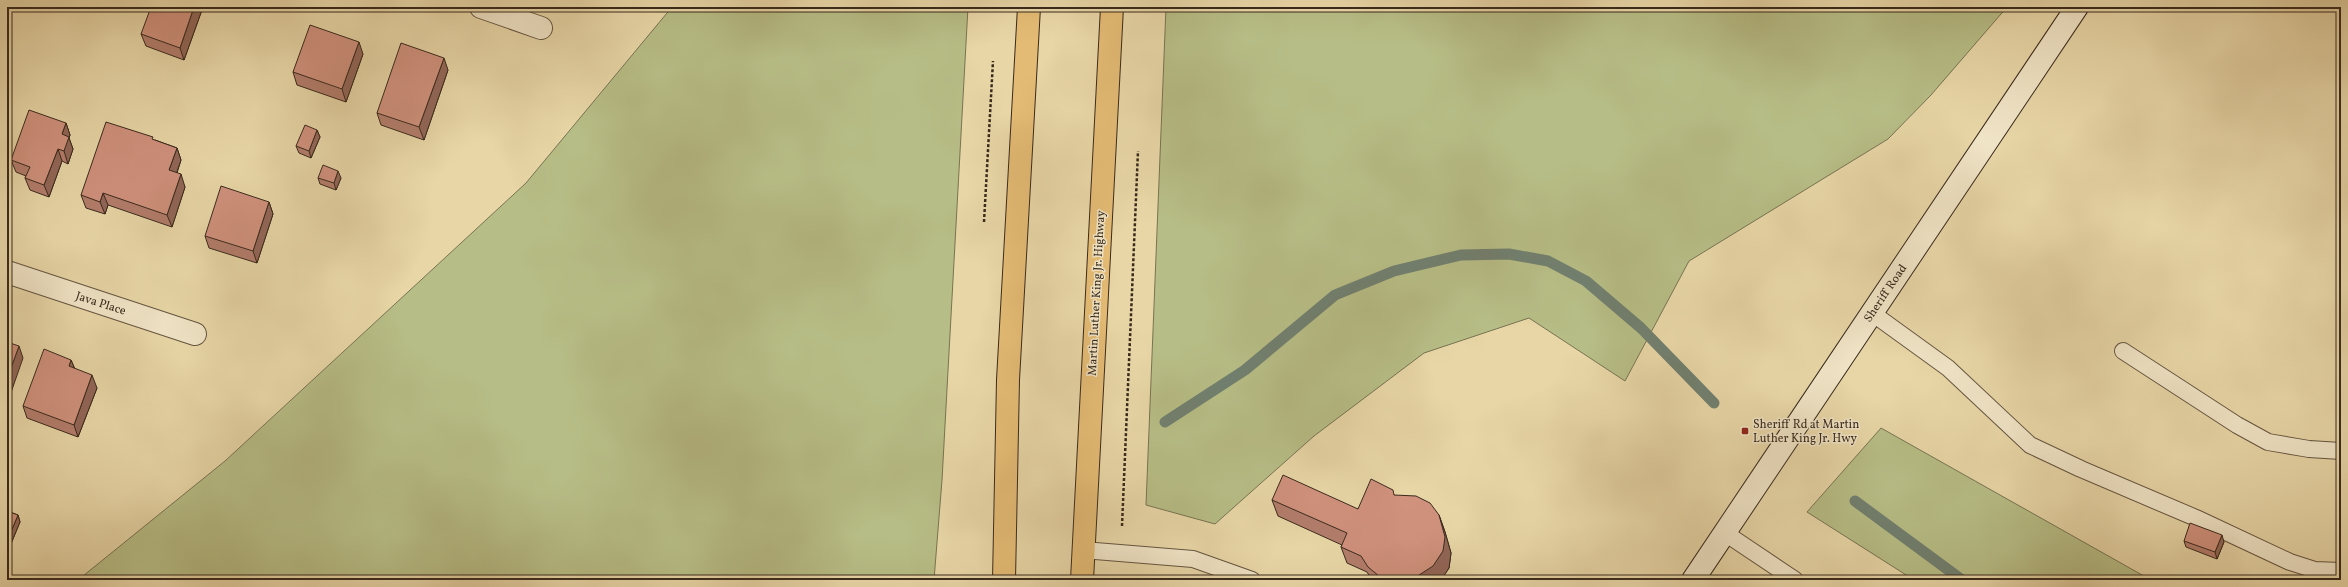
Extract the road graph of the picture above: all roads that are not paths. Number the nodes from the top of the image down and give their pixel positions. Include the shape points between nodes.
1 (481, 7) edge
2 (1029, 7) edge
3 (1112, 7) edge
4 (2076, 7) edge
5 (541, 28) dead end
6 (7, 272) edge
7 (1872, 313) junction
8 (195, 334) dead end
9 (2123, 351) dead end
10 (2341, 451) edge
11 (1724, 534) junction
12 (1083, 550) junction
13 (2341, 571) edge
14 (1004, 580) edge
15 (1082, 580) edge
16 (1252, 580) edge
17 (1694, 580) edge
18 (1795, 580) edge

1 - 5 main road
2 - 14 main road via 1008,380
3 - 12 main road, Martin Luther King Jr. Highway
4 - 7 main road, Sheriff Road
6 - 8 main road, Java Place
7 - 11 main road, Sheriff Road
7 - 13 lane via 1948,368 2030,445 2290,562 2315,570
9 - 10 lane via 2237,425 2268,442
11 - 17 main road, Sheriff Road
11 - 18 lane
12 - 15 main road, Martin Luther King Jr. Highway
12 - 16 lane via 1193,559

